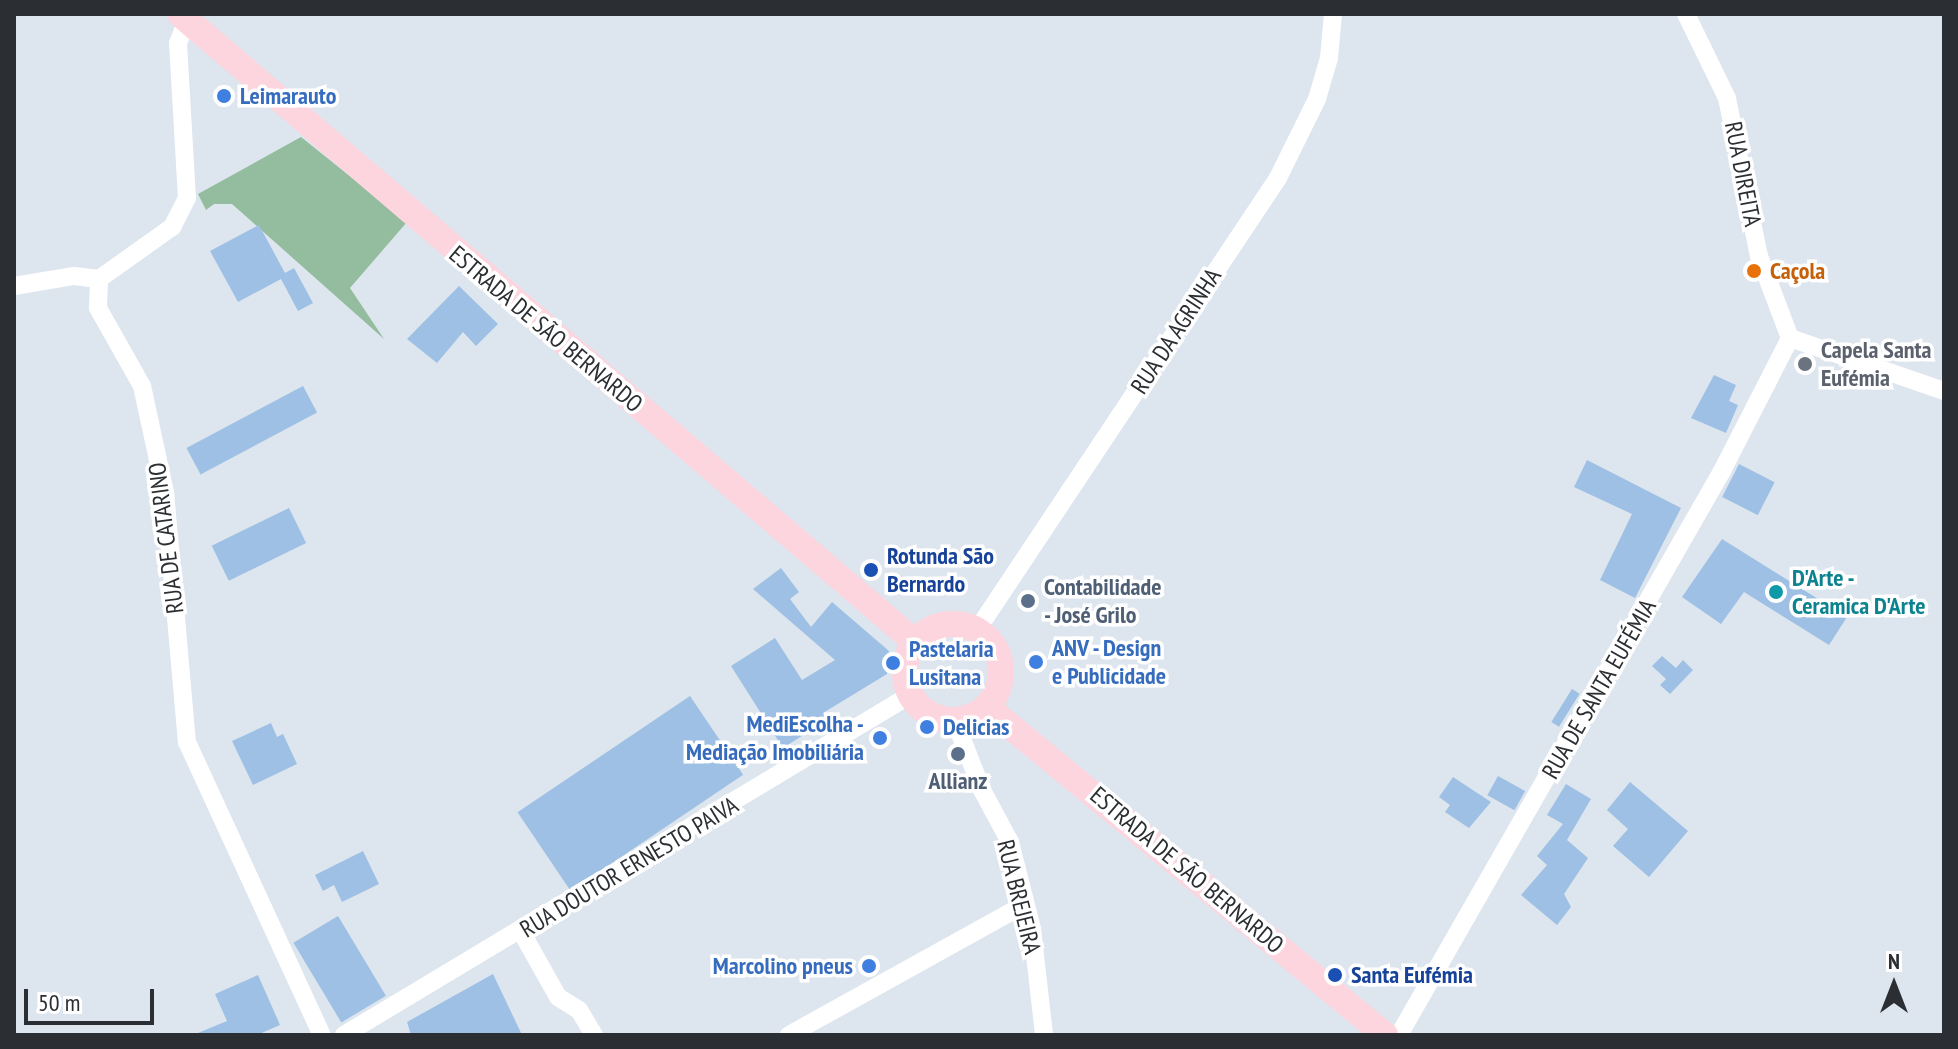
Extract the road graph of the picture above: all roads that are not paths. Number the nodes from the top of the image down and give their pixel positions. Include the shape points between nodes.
1 (1333, 14) edge
2 (1686, 14) edge
3 (184, 17) edge
4 (99, 279) junction
5 (14, 286) edge
6 (1790, 338) junction
7 (1944, 391) edge
8 (977, 630) junction
9 (915, 642) junction
10 (910, 695) junction
11 (987, 707) junction
12 (955, 721) junction
13 (1025, 904) junction
14 (522, 933) junction
15 (322, 1035) edge
16 (344, 1035) edge
17 (594, 1035) edge
18 (789, 1035) edge
19 (1044, 1035) edge
20 (1385, 1035) edge
21 (1399, 1035) edge

1 - 8 street, RUA DA AGRINHA via 1329,58 1317,99 1278,178
2 - 6 street, RUA DIREITA via 1727,98 1759,256
3 - 4 street via 178,43 187,198 172,227
3 - 9 main road, ESTRADA DE SÃO BERNARDO
4 - 5 street via 74,276
4 - 15 street, RUA DE CATARINO via 98,308 142,386 165,492 187,742
6 - 7 street
6 - 21 street, RUA DE SANTA EUFÉMIA via 1715,484
8 - 9 main road via 951,624
8 - 11 main road via 997,651 1001,666 1001,681
9 - 10 main road via 905,668
10 - 12 main road via 929,714
10 - 14 street, RUA DOUTOR ERNESTO PAIVA
11 - 12 main road
11 - 20 main road, ESTRADA DE SÃO BERNARDO
12 - 13 street, RUA BREJEIRA via 1010,842
13 - 18 street
13 - 19 street, RUA BREJEIRA
14 - 16 street, RUA DOUTOR ERNESTO PAIVA
14 - 17 street via 558,997 579,1010

